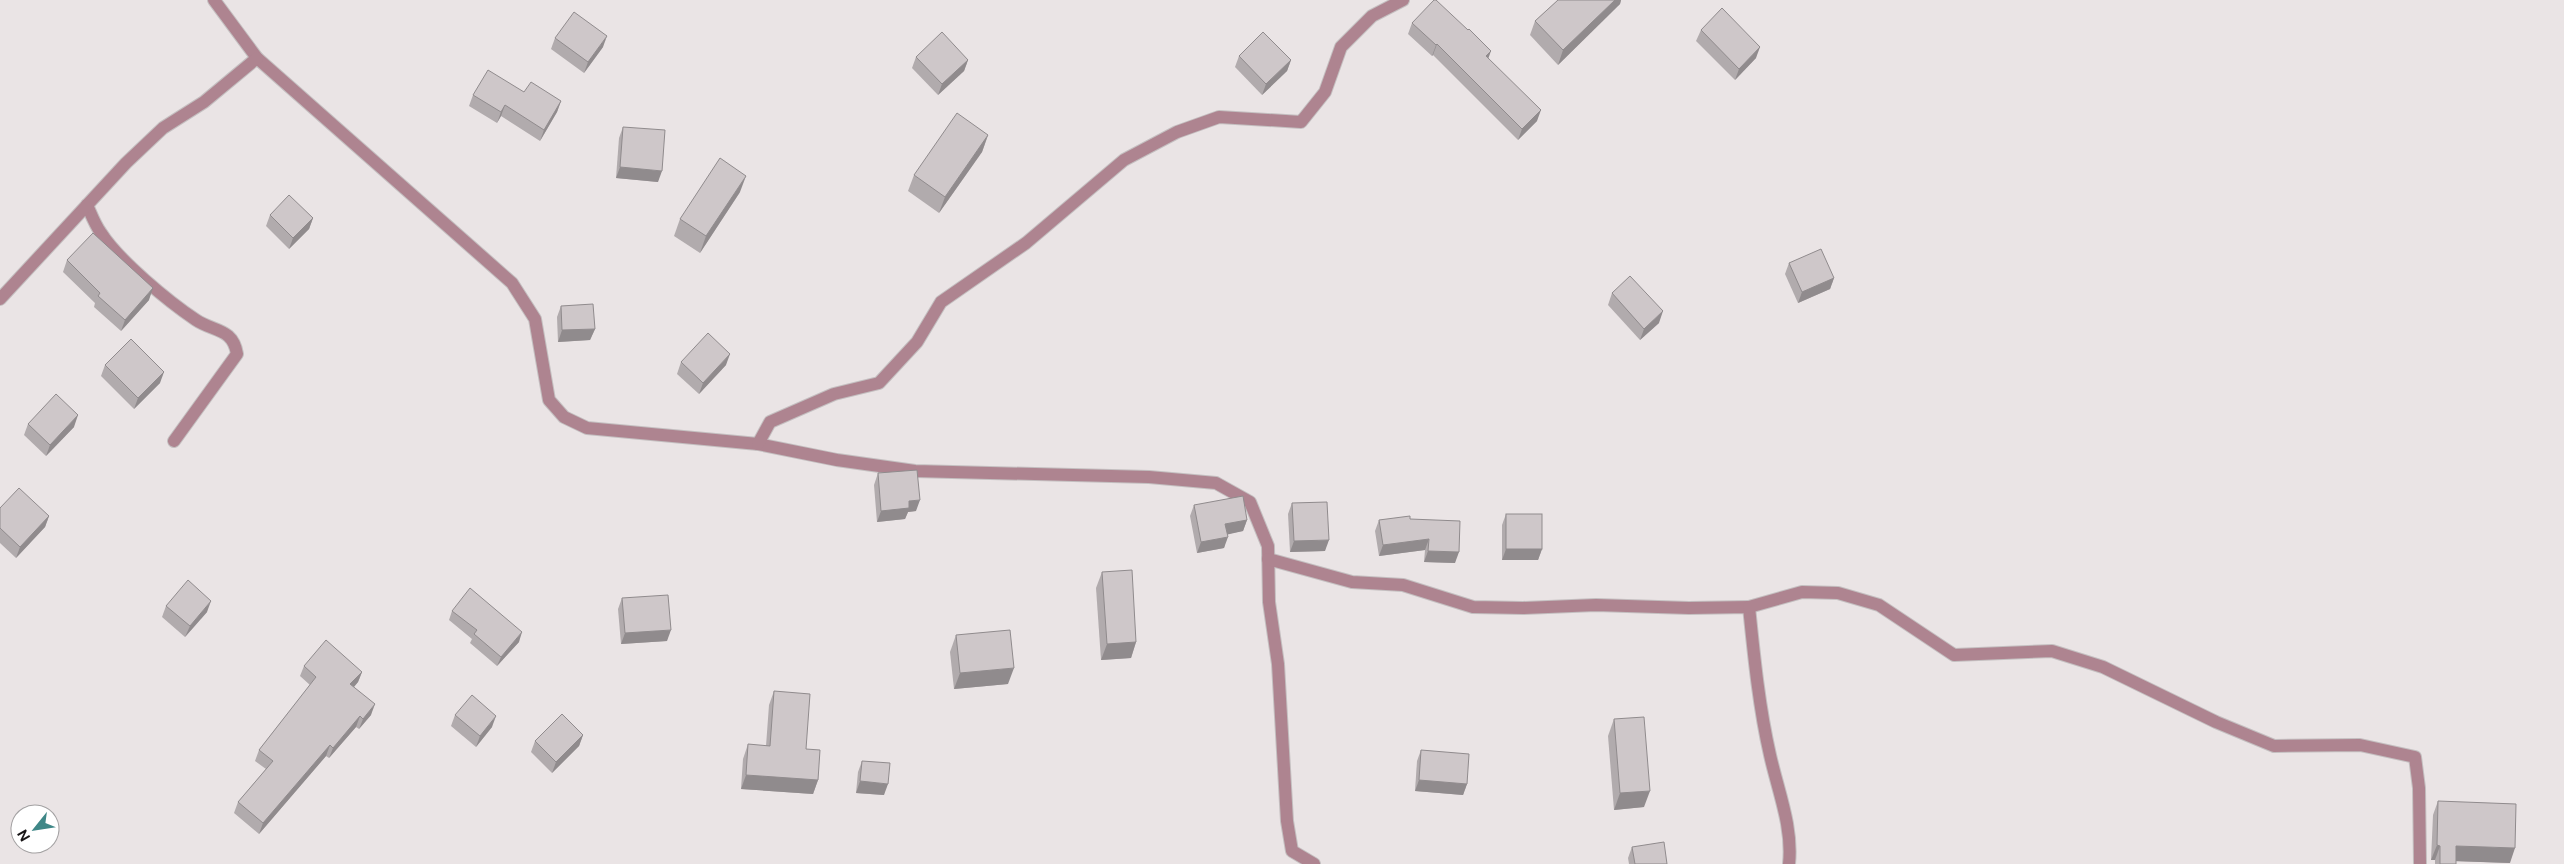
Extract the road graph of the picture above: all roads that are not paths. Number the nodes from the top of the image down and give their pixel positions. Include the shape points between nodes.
1 (214, 0) edge
2 (1403, 0) edge
3 (257, 58) junction
4 (87, 206) junction
5 (0, 299) edge
6 (174, 442) dead end
7 (758, 444) junction
8 (1268, 559) junction
9 (1749, 607) junction
10 (1314, 864) edge
11 (1789, 864) edge
12 (2420, 864) edge

1 - 3 street
2 - 7 street via 1372,16 1341,47 1325,92 1301,122 1220,117 1176,132 1124,160 1026,242 941,302 917,342 880,383 834,394 770,422
3 - 4 street via 204,102 163,128
3 - 7 street via 512,283 535,319 549,400 564,417 587,428
4 - 5 street
4 - 6 street via 101,233 136,272 197,321 231,336 236,344 237,354
7 - 8 street via 915,471 1149,477 1216,483 1250,502 1268,546
8 - 9 street via 1352,582 1403,585 1473,607
8 - 10 street via 1268,602 1278,664 1287,821 1292,851
9 - 11 street via 1770,754 1791,850
9 - 12 street via 1802,592 1838,593 1879,605 1954,655 2052,651 2103,667 2216,722 2274,746 2360,745 2415,757 2419,788

